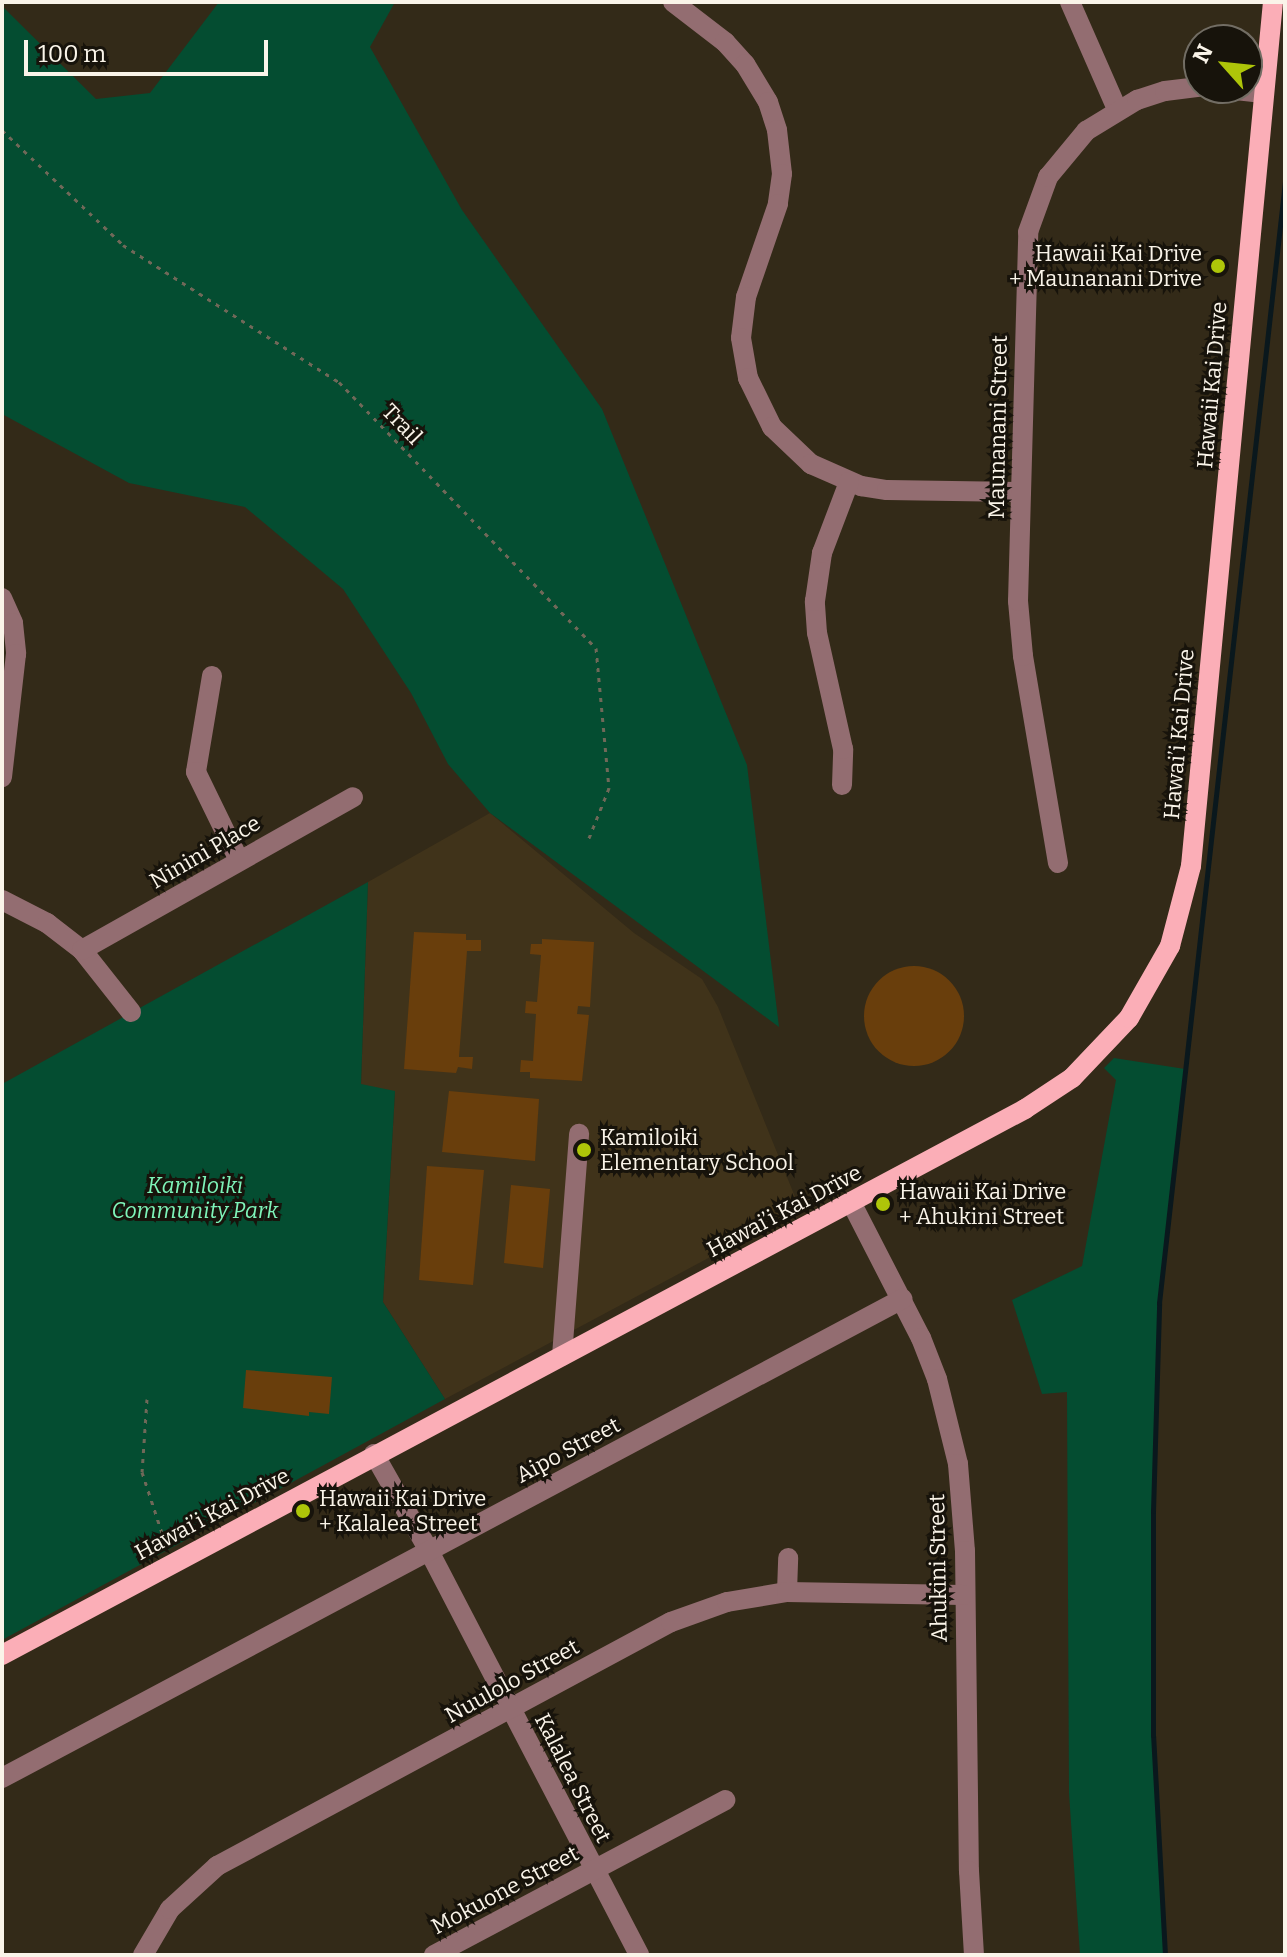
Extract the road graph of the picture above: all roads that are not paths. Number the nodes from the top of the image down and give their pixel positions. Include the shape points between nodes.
1 (673, 2) edge
2 (1070, 2) edge
3 (1273, 2) edge
4 (1183, 90) edge
5 (1263, 93) edge
6 (1262, 104) edge
7 (1117, 109) junction
8 (849, 482) junction
9 (1021, 492) junction
10 (1222, 534) joint
11 (2, 598) edge
12 (212, 676) dead end
13 (2, 777) edge
14 (842, 785) dead end
15 (353, 797) dead end
16 (239, 860) junction
17 (1058, 863) dead end
18 (2, 900) edge
19 (82, 950) junction
20 (131, 1012) dead end
21 (579, 1134) dead end
22 (851, 1202) junction
23 (902, 1299) junction
24 (562, 1356) junction
25 (374, 1454) junction
26 (429, 1551) junction
27 (788, 1558) dead end
28 (787, 1592) junction
29 (963, 1595) junction
30 (2, 1655) edge
31 (510, 1710) junction
32 (2, 1778) edge
33 (725, 1800) dead end
34 (593, 1870) junction
35 (143, 1955) edge
36 (434, 1955) edge
37 (639, 1955) edge
38 (974, 1955) edge

1 - 8 street via 745,64 768,102 780,145 778,204 743,311 742,351 752,391 790,447
2 - 7 street
3 - 5 main road, Hawaii Kai Drive
4 - 7 street, Maunanani Street
6 - 10 main road, Hawaii Kai Drive
7 - 9 street, Maunanani Street via 1065,152 1031,218
8 - 9 street via 887,490
8 - 14 street via 822,553 815,601 843,749
9 - 17 street, Maunanani Street via 1020,629
10 - 22 main road, Hawai’i Kai Drive via 1188,880 1170,946 1145,996 1112,1040 1050,1094
11 - 13 street via 13,623 16,654
12 - 16 street via 196,772
15 - 16 street, Ninini Place
16 - 19 street, Ninini Place
18 - 19 street via 47,923
19 - 20 street
21 - 24 street
22 - 23 street, Ahukini Street
22 - 24 main road, Hawai’i Kai Drive
23 - 26 street, Aipo Street
23 - 29 street, Ahukini Street via 937,1379 958,1464
24 - 25 main road, Hawai’i Kai Drive
25 - 26 street, Kalalea Street
25 - 30 main road, Hawai’i Kai Drive
26 - 31 street, Kalalea Street
26 - 32 street, Aipo Street
27 - 28 street
28 - 29 street, Nuulolo Street
28 - 31 street, Nuulolo Street via 727,1602 671,1622
29 - 38 street, Ahukini Street
31 - 34 street, Kalalea Street
31 - 35 street, Nuulolo Street via 217,1866 170,1909
33 - 34 street, Mokuone Street
34 - 36 street, Mokuone Street
34 - 37 street, Kalalea Street

